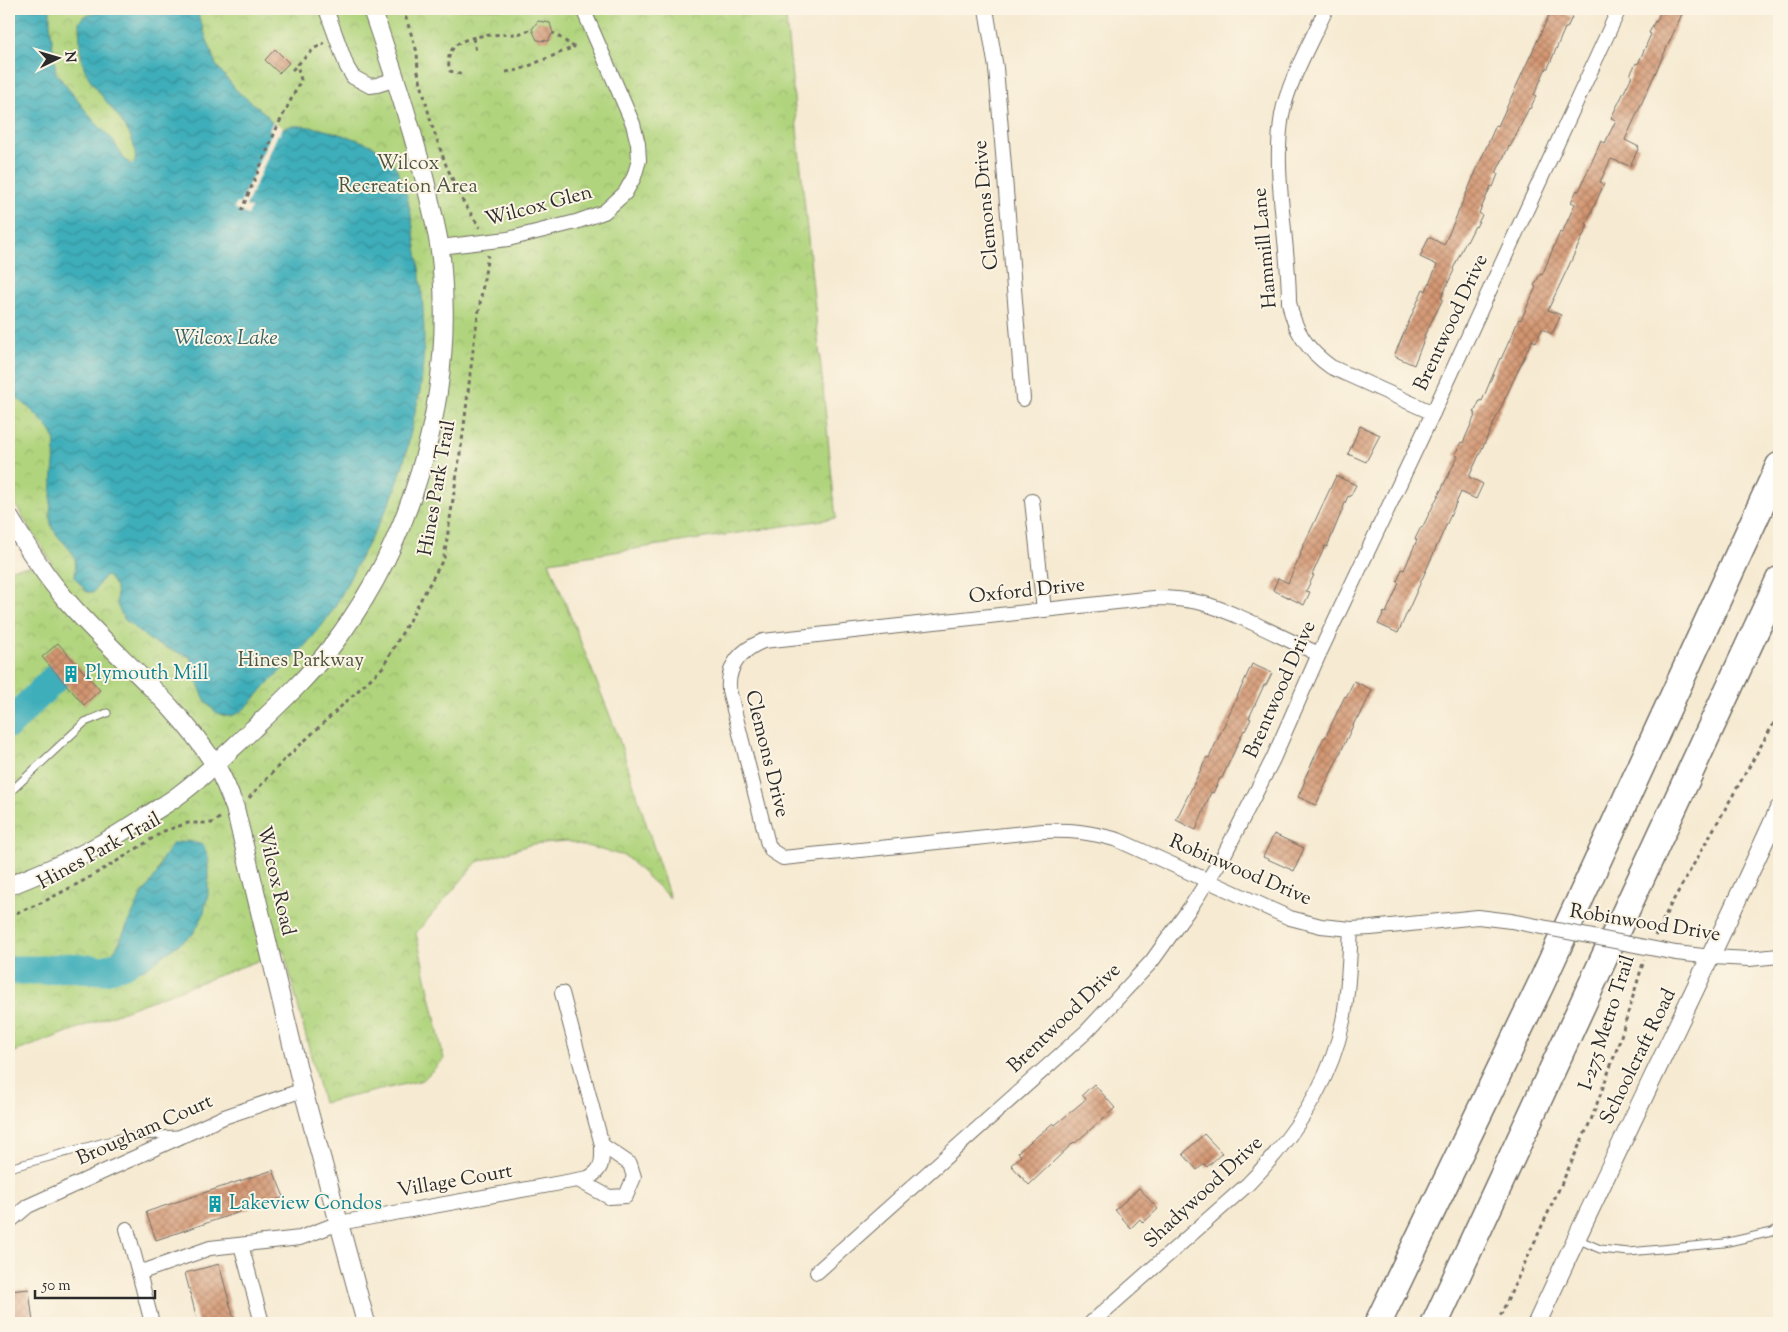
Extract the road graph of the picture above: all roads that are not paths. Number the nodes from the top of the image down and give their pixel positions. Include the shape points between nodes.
1 (326, 9) edge
2 (372, 9) edge
3 (583, 9) edge
4 (986, 9) edge
5 (1326, 9) edge
6 (1619, 9) edge
7 (396, 79) junction
8 (440, 247) junction
9 (1023, 399) dead end
10 (1433, 413) junction
11 (1779, 466) edge
12 (1032, 501) dead end
13 (9, 517) edge
14 (1779, 580) edge
15 (1044, 610) junction
16 (1319, 654) junction
17 (736, 660) joint
18 (107, 713) dead end
19 (216, 765) junction
20 (9, 793) edge
21 (1779, 809) edge
22 (777, 856) joint
23 (1208, 880) junction
24 (9, 886) edge
25 (1351, 929) junction
26 (1779, 956) edge
27 (1712, 957) junction
28 (562, 993) dead end
29 (303, 1090) junction
30 (187, 1134) junction
31 (602, 1145) junction
32 (9, 1168) edge
33 (578, 1180) junction
34 (9, 1222) edge
35 (339, 1223) junction
36 (1779, 1228) edge
37 (127, 1229) dead end
38 (1576, 1238) junction
39 (241, 1245) junction
40 (817, 1272) dead end
41 (139, 1273) junction
42 (152, 1323) edge
43 (262, 1323) edge
44 (366, 1323) edge
45 (1091, 1323) edge
46 (1378, 1323) edge
47 (1435, 1323) edge
48 (1537, 1323) edge

1 - 7 street via 353,77 370,86
2 - 7 street
3 - 8 street, Wilcox Glen via 633,124 638,144 639,160 625,193 604,212 576,222 508,239
4 - 9 street, Clemons Drive via 996,68
5 - 10 street, Hammill Lane via 1288,92 1282,113 1279,141 1292,317 1305,344 1321,360
6 - 10 street, Brentwood Drive
7 - 8 street
8 - 19 street via 444,308 439,378 419,477 399,532 374,585 328,652
10 - 16 street, Brentwood Drive
11 - 46 highway via 1546,975
12 - 15 street
13 - 19 street, Wilcox Road via 29,551 68,602 190,728
14 - 47 highway
15 - 16 street, Oxford Drive via 1153,598 1186,600 1222,610
15 - 17 street, Oxford Drive via 763,641 751,646
16 - 23 street, Brentwood Drive via 1273,759
17 - 22 street, Clemons Drive via 728,690 768,844
18 - 20 lane via 85,722
19 - 24 street via 180,795 113,837
19 - 29 street, Wilcox Road via 235,808
21 - 27 street, Schoolcraft Road
22 - 23 street, Robinwood Drive via 789,859 1072,830 1118,840
23 - 25 street, Robinwood Drive via 1290,918
23 - 40 street, Brentwood Drive via 1152,961 1087,1030
25 - 27 street, Robinwood Drive, bridge via 1478,917
25 - 45 street, Shadywood Drive via 1348,988 1337,1046 1319,1090 1294,1131 1248,1184
26 - 27 street, Robinwood Drive via 1751,959
27 - 38 street, Schoolcraft Road
28 - 31 street, Village Court
29 - 30 street, Brougham Court via 224,1117
29 - 35 street, Wilcox Road
30 - 32 lane via 123,1137
30 - 34 street, Brougham Court via 28,1206
31 - 33 street, Village Court via 600,1167 595,1174
31 - 33 street via 630,1164 634,1177 626,1196 609,1197
33 - 35 street, Village Court
35 - 39 street, Village Court via 300,1238
35 - 44 street, Wilcox Road
36 - 38 lane via 1724,1243 1629,1252 1600,1249
37 - 41 street
38 - 48 street, Schoolcraft Road
39 - 41 street, Village Court via 210,1248
39 - 43 street
41 - 42 street

